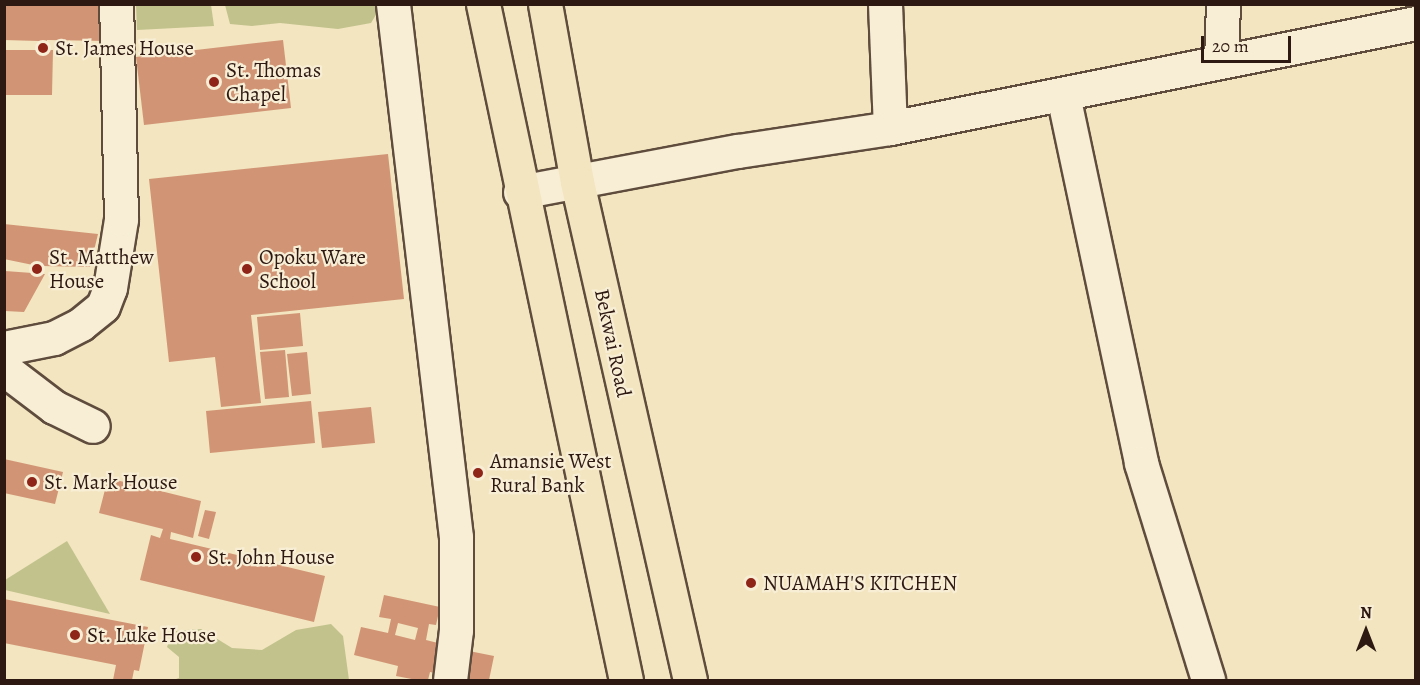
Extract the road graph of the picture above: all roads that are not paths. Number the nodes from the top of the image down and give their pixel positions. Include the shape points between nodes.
1 (116, 4) edge
2 (393, 4) edge
3 (483, 4) edge
4 (545, 4) edge
5 (885, 4) edge
6 (1223, 4) edge
7 (1416, 23) edge
8 (1221, 61) junction
9 (1062, 95) junction
10 (890, 128) junction
11 (577, 182) junction
12 (520, 192) junction
13 (4, 348) edge
14 (4, 369) edge
15 (93, 426) dead end
16 (450, 681) edge
17 (626, 681) edge
18 (690, 681) edge
19 (1208, 681) edge

1 - 13 street via 121,219 110,288 103,306 81,324 54,338
2 - 16 street via 456,537 456,630
3 - 12 highway
4 - 11 highway, Bekwai Road
5 - 10 street
6 - 8 street
7 - 8 street
8 - 9 street
9 - 10 street
9 - 19 street via 1142,463
10 - 11 street via 738,151
11 - 12 street
11 - 18 highway, Bekwai Road
12 - 17 highway
14 - 15 street via 54,407

